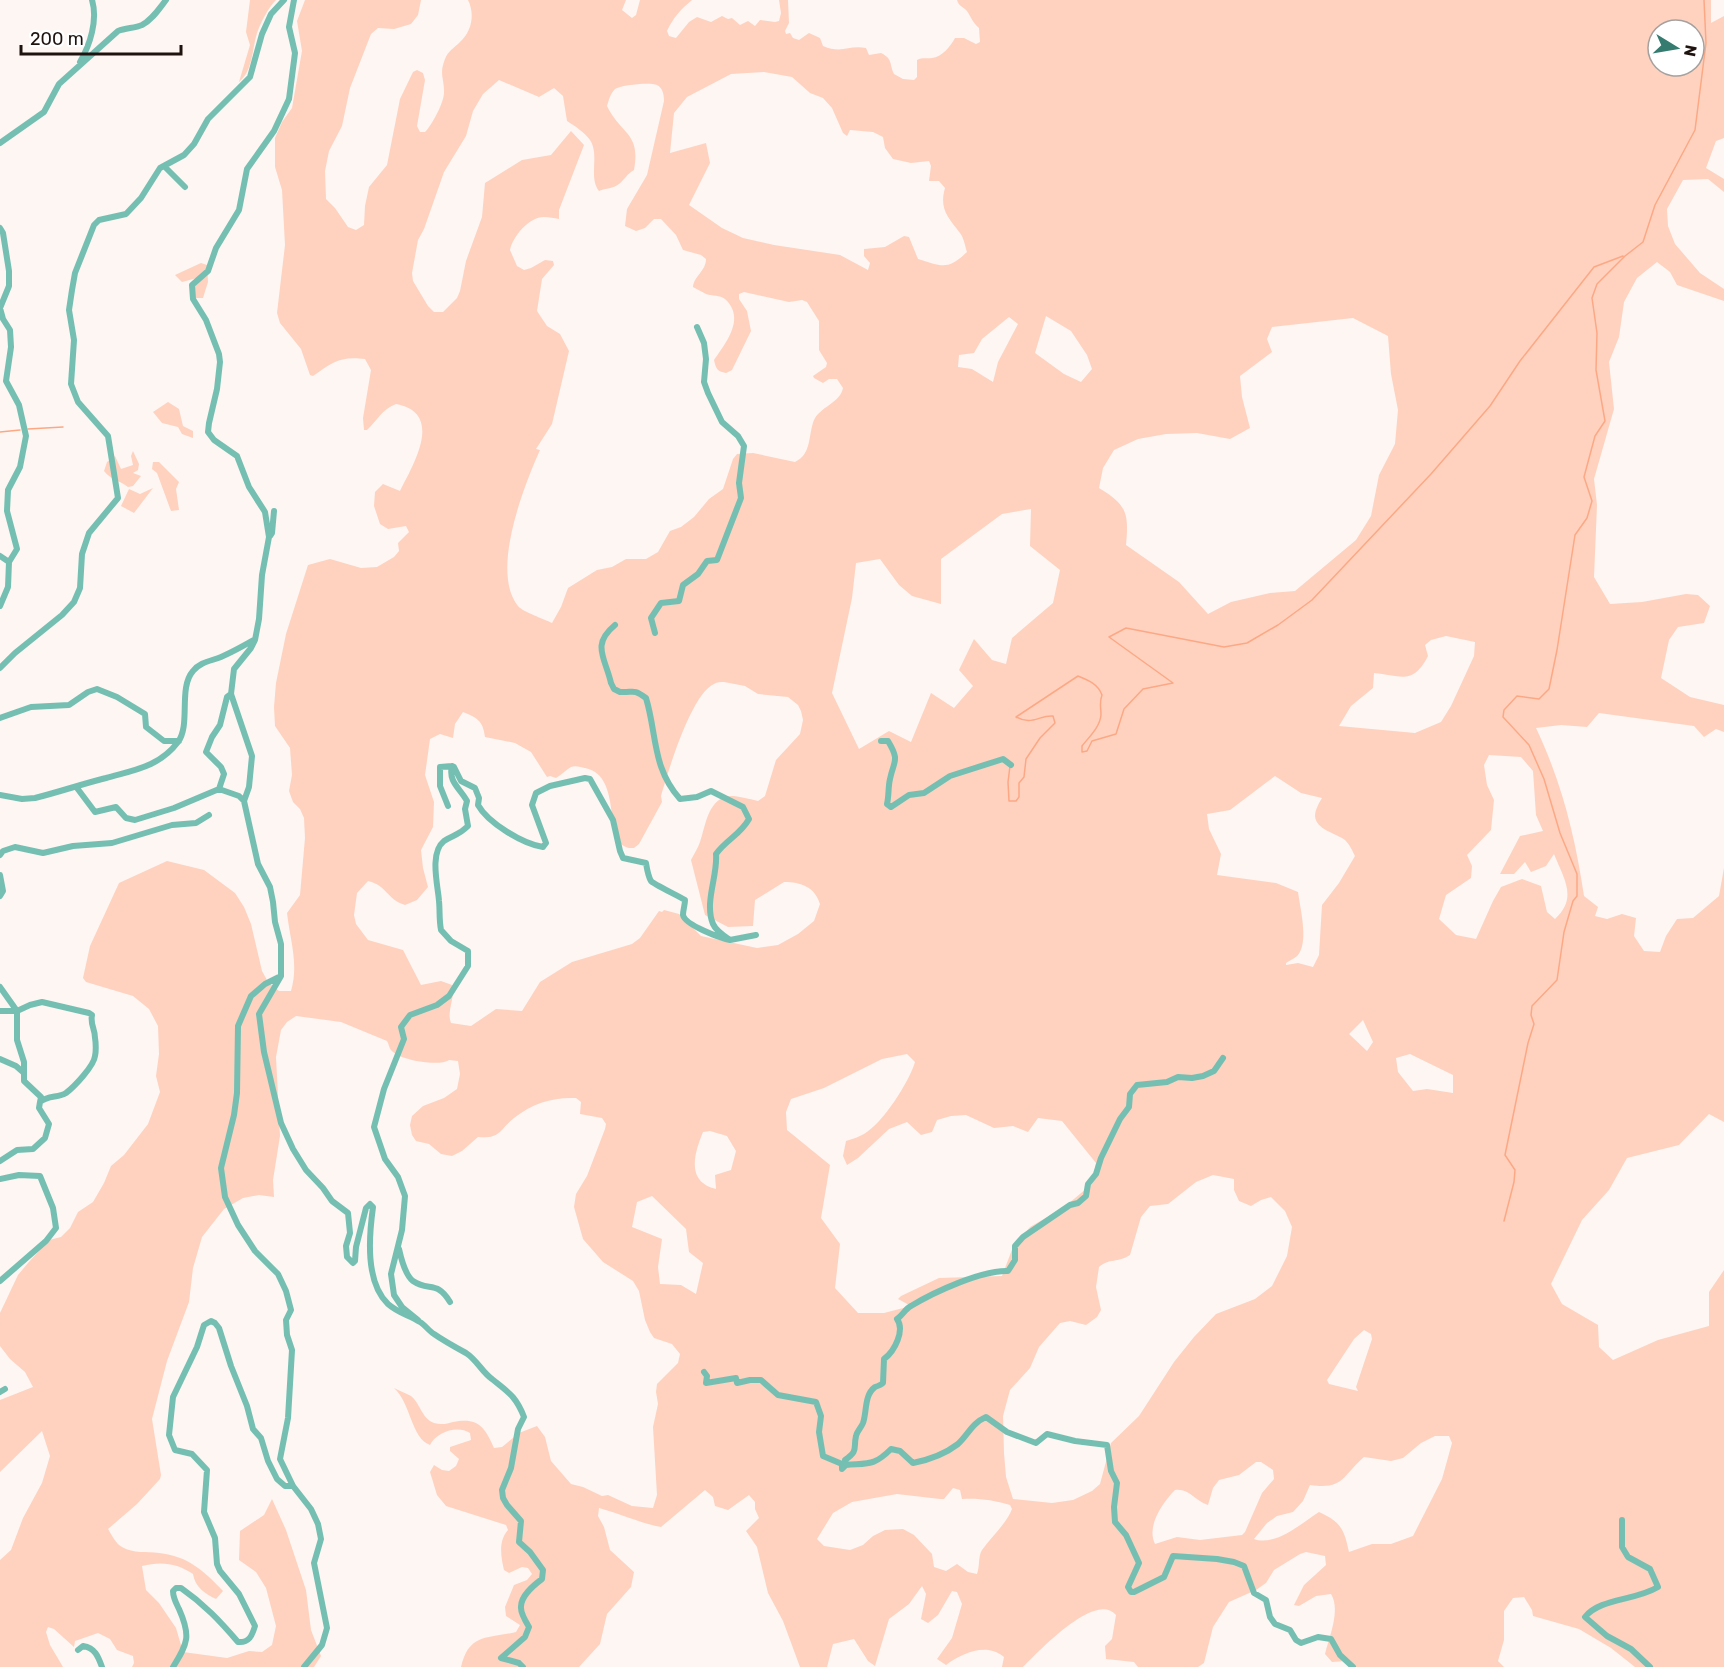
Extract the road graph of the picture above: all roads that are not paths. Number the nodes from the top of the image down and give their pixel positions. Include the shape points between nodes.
1 (93, 0) edge
2 (166, 0) edge
3 (284, 0) edge
4 (294, 0) edge
5 (72, 72) junction
6 (0, 142) edge
7 (164, 166) junction
8 (185, 187) dead end
9 (0, 228) edge
10 (1, 314) edge
11 (697, 327) dead end
12 (274, 511) dead end
13 (269, 537) junction
14 (0, 556) edge
15 (9, 562) junction
16 (0, 566) edge
17 (0, 606) edge
18 (615, 625) dead end
19 (655, 633) dead end
20 (255, 640) junction
21 (0, 668) edge
22 (231, 694) junction
23 (0, 718) edge
24 (179, 741) junction
25 (880, 741) dead end
26 (1011, 765) dead end
27 (452, 766) junction
28 (77, 788) junction
29 (219, 789) junction
30 (0, 795) edge
31 (244, 801) junction
32 (448, 806) dead end
33 (209, 815) dead end
34 (0, 855) edge
35 (0, 875) edge
36 (0, 896) edge
37 (756, 935) dead end
38 (730, 940) junction
39 (281, 976) junction
40 (0, 987) edge
41 (0, 1011) edge
42 (17, 1011) junction
43 (1223, 1058) dead end
44 (0, 1059) edge
45 (24, 1073) junction
46 (40, 1102) junction
47 (0, 1161) edge
48 (0, 1179) edge
49 (399, 1245) junction
50 (0, 1281) edge
51 (450, 1302) dead end
52 (418, 1320) junction
53 (704, 1372) dead end
54 (846, 1465) junction
55 (292, 1486) junction
56 (1622, 1520) dead end
57 (78, 1650) dead end
58 (102, 1667) edge
59 (173, 1667) edge
60 (304, 1667) edge
61 (523, 1667) edge
62 (1353, 1667) edge
63 (1650, 1667) edge

1 - 5 street via 95,9 88,42
2 - 5 street via 151,18 140,26 118,31
3 - 7 street via 271,14 250,77 208,119 184,156
4 - 13 street via 289,27 295,53 289,99 274,131 247,169 239,210 216,248 208,271 192,285 193,299 206,320 220,362 208,432 237,456 249,487 266,512
5 - 6 street via 59,84 44,112
7 - 8 street
7 - 21 street via 126,214 99,220 94,225 75,273 69,310 74,340 73,393 108,436 118,498 89,533 74,602
9 - 10 street via 9,271
10 - 15 street via 10,330 12,347 6,381 19,405 26,436 20,467 8,490 7,511 17,549
11 - 19 street via 704,343 704,382 708,393 722,422 744,446 741,498 717,560 707,561 683,585 679,601 661,603 651,618
12 - 13 street
13 - 20 street
14 - 15 street
15 - 16 street
15 - 17 street via 8,586
18 - 38 street via 601,644 611,683 620,692 629,690 646,698 657,758 674,792 680,799 711,791 743,807 748,819 742,831 716,854 712,916 714,926
20 - 22 street via 234,669
20 - 24 street via 193,671
22 - 29 street via 206,752 224,774
22 - 31 street via 252,756
23 - 24 street via 31,707 69,705 97,689 145,714 146,727 164,741
24 - 28 street via 157,763
25 - 26 street via 888,741 894,751 896,766 887,804 891,807 950,776 1003,759
27 - 32 street via 440,767 439,778
27 - 38 street via 461,781 475,788 478,806 488,819 531,845 543,847 546,843 532,805 536,793 550,786 590,779 613,819 623,858 646,862 653,885 685,900 683,915 687,922
27 - 49 street via 453,782 467,801 468,826 438,849 435,883 441,930 468,951 468,966 450,996 410,1015 401,1027 404,1039 374,1127 385,1159 405,1196
28 - 29 street via 95,812 116,807 126,818 135,820
28 - 30 street via 28,799
29 - 31 street
31 - 39 street via 258,864 270,887 281,944
33 - 34 street via 196,823 172,825 112,843 43,853 15,847
35 - 36 street
37 - 38 street
39 - 52 street via 259,1014 281,1123 306,1170 332,1201 348,1213 347,1257 353,1263 366,1208 370,1204 373,1207 369,1250 373,1282 388,1305
39 - 55 street via 251,996 238,1026 237,1093 221,1168 225,1197 238,1225 255,1251 278,1274 291,1310 286,1320 292,1350 288,1418 280,1459
40 - 42 street
41 - 42 street
42 - 45 street via 17,1040
42 - 46 street via 42,1002 92,1015 94,1060 67,1092
43 - 54 street via 1214,1071 1203,1076 1137,1085 1086,1196 1023,1237 1015,1246 1016,1260 1008,1271 995,1270 939,1292 908,1308 897,1319 901,1331 893,1352 884,1359 885,1378 870,1393 855,1438 857,1446 845,1460
44 - 45 street
45 - 46 street via 24,1081 41,1097
46 - 47 street via 39,1108 49,1124 45,1138 33,1149 17,1150
48 - 50 street via 40,1176 53,1208 56,1228
49 - 51 street via 401,1259 413,1281 440,1289
49 - 52 street via 392,1274 394,1295
52 - 61 street via 474,1360 512,1395 524,1417 502,1490 503,1498 521,1521 519,1542 543,1570 542,1579 532,1586 521,1608 529,1627 525,1637 501,1656
53 - 54 street via 706,1383 736,1378 737,1383 761,1380 778,1395 816,1402 821,1416 823,1456 842,1464 842,1469
54 - 62 street via 870,1465 891,1449 900,1451 913,1463 927,1461 957,1444 977,1421 986,1417 1007,1432 1036,1443 1047,1434 1107,1445 1117,1483 1115,1522 1139,1563 1128,1587 1131,1592 1164,1577 1173,1556 1234,1562 1244,1566 1254,1593 1266,1600 1275,1624 1290,1630 1301,1643 1318,1637 1331,1639
55 - 59 street via 285,1486 272,1470 261,1438 253,1429 219,1328 211,1321 204,1325 178,1384 169,1435 175,1450 192,1454 207,1470 204,1512 215,1538 217,1564 239,1594 255,1626 250,1638 238,1642 207,1607 176,1588 173,1596 183,1619 187,1643
55 - 60 street via 318,1524 321,1539 314,1563 327,1628 322,1645
56 - 63 street via 1622,1547 1628,1557 1650,1569 1658,1587 1647,1594 1593,1608 1585,1617
57 - 58 street via 90,1647

